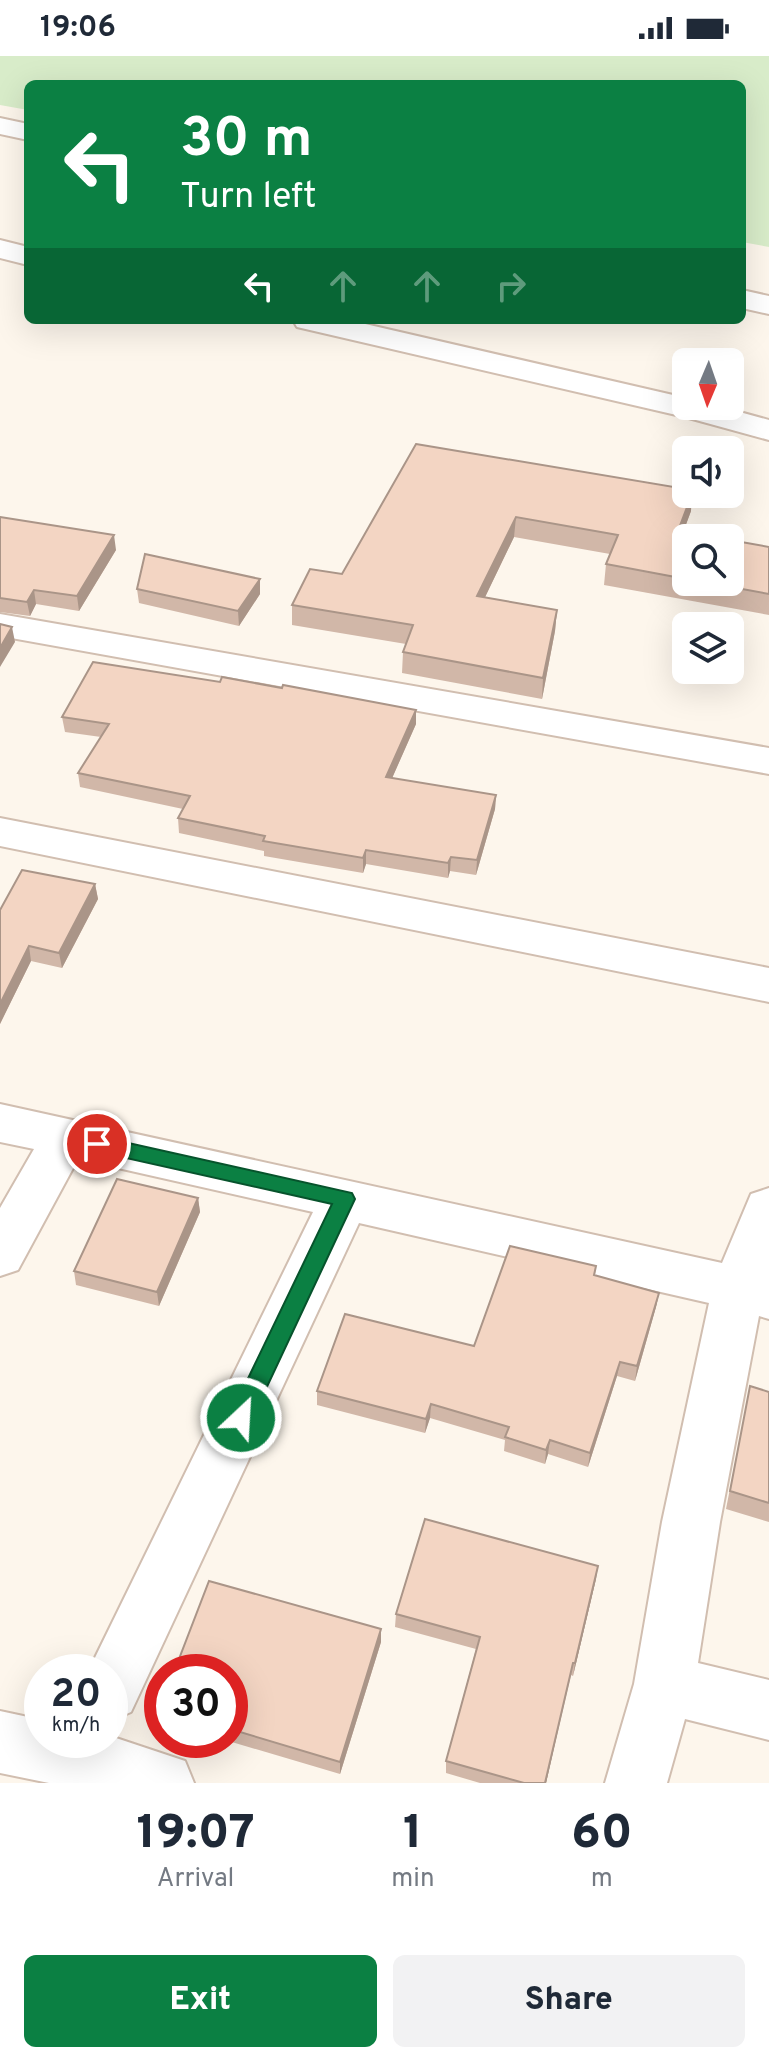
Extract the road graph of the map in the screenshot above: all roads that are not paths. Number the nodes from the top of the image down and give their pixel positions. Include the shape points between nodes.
1 (0, 126) edge
2 (24, 131) edge
3 (0, 249) edge
4 (24, 255) edge
5 (746, 300) edge
6 (769, 305) edge
7 (325, 324) edge
8 (769, 430) edge
9 (0, 625) edge
10 (769, 761) edge
11 (0, 832) edge
12 (769, 985) edge
13 (0, 1123) edge
14 (66, 1137) junction
15 (345, 1199) junction
16 (769, 1208) edge
17 (0, 1255) edge
18 (754, 1294) edge
19 (128, 1654) edge
20 (664, 1684) junction
21 (769, 1710) edge
22 (0, 1742) edge
23 (24, 1744) edge
24 (103, 1758) edge
25 (163, 1783) edge
26 (636, 1783) edge

1 - 2 street
3 - 4 street
5 - 6 street
7 - 8 street
9 - 10 street
11 - 12 street
13 - 14 street
14 - 15 street
14 - 17 street
15 - 18 street
15 - 19 street
16 - 18 street
18 - 20 street via 691,1522
20 - 21 street
20 - 26 street
22 - 23 street
24 - 25 street

